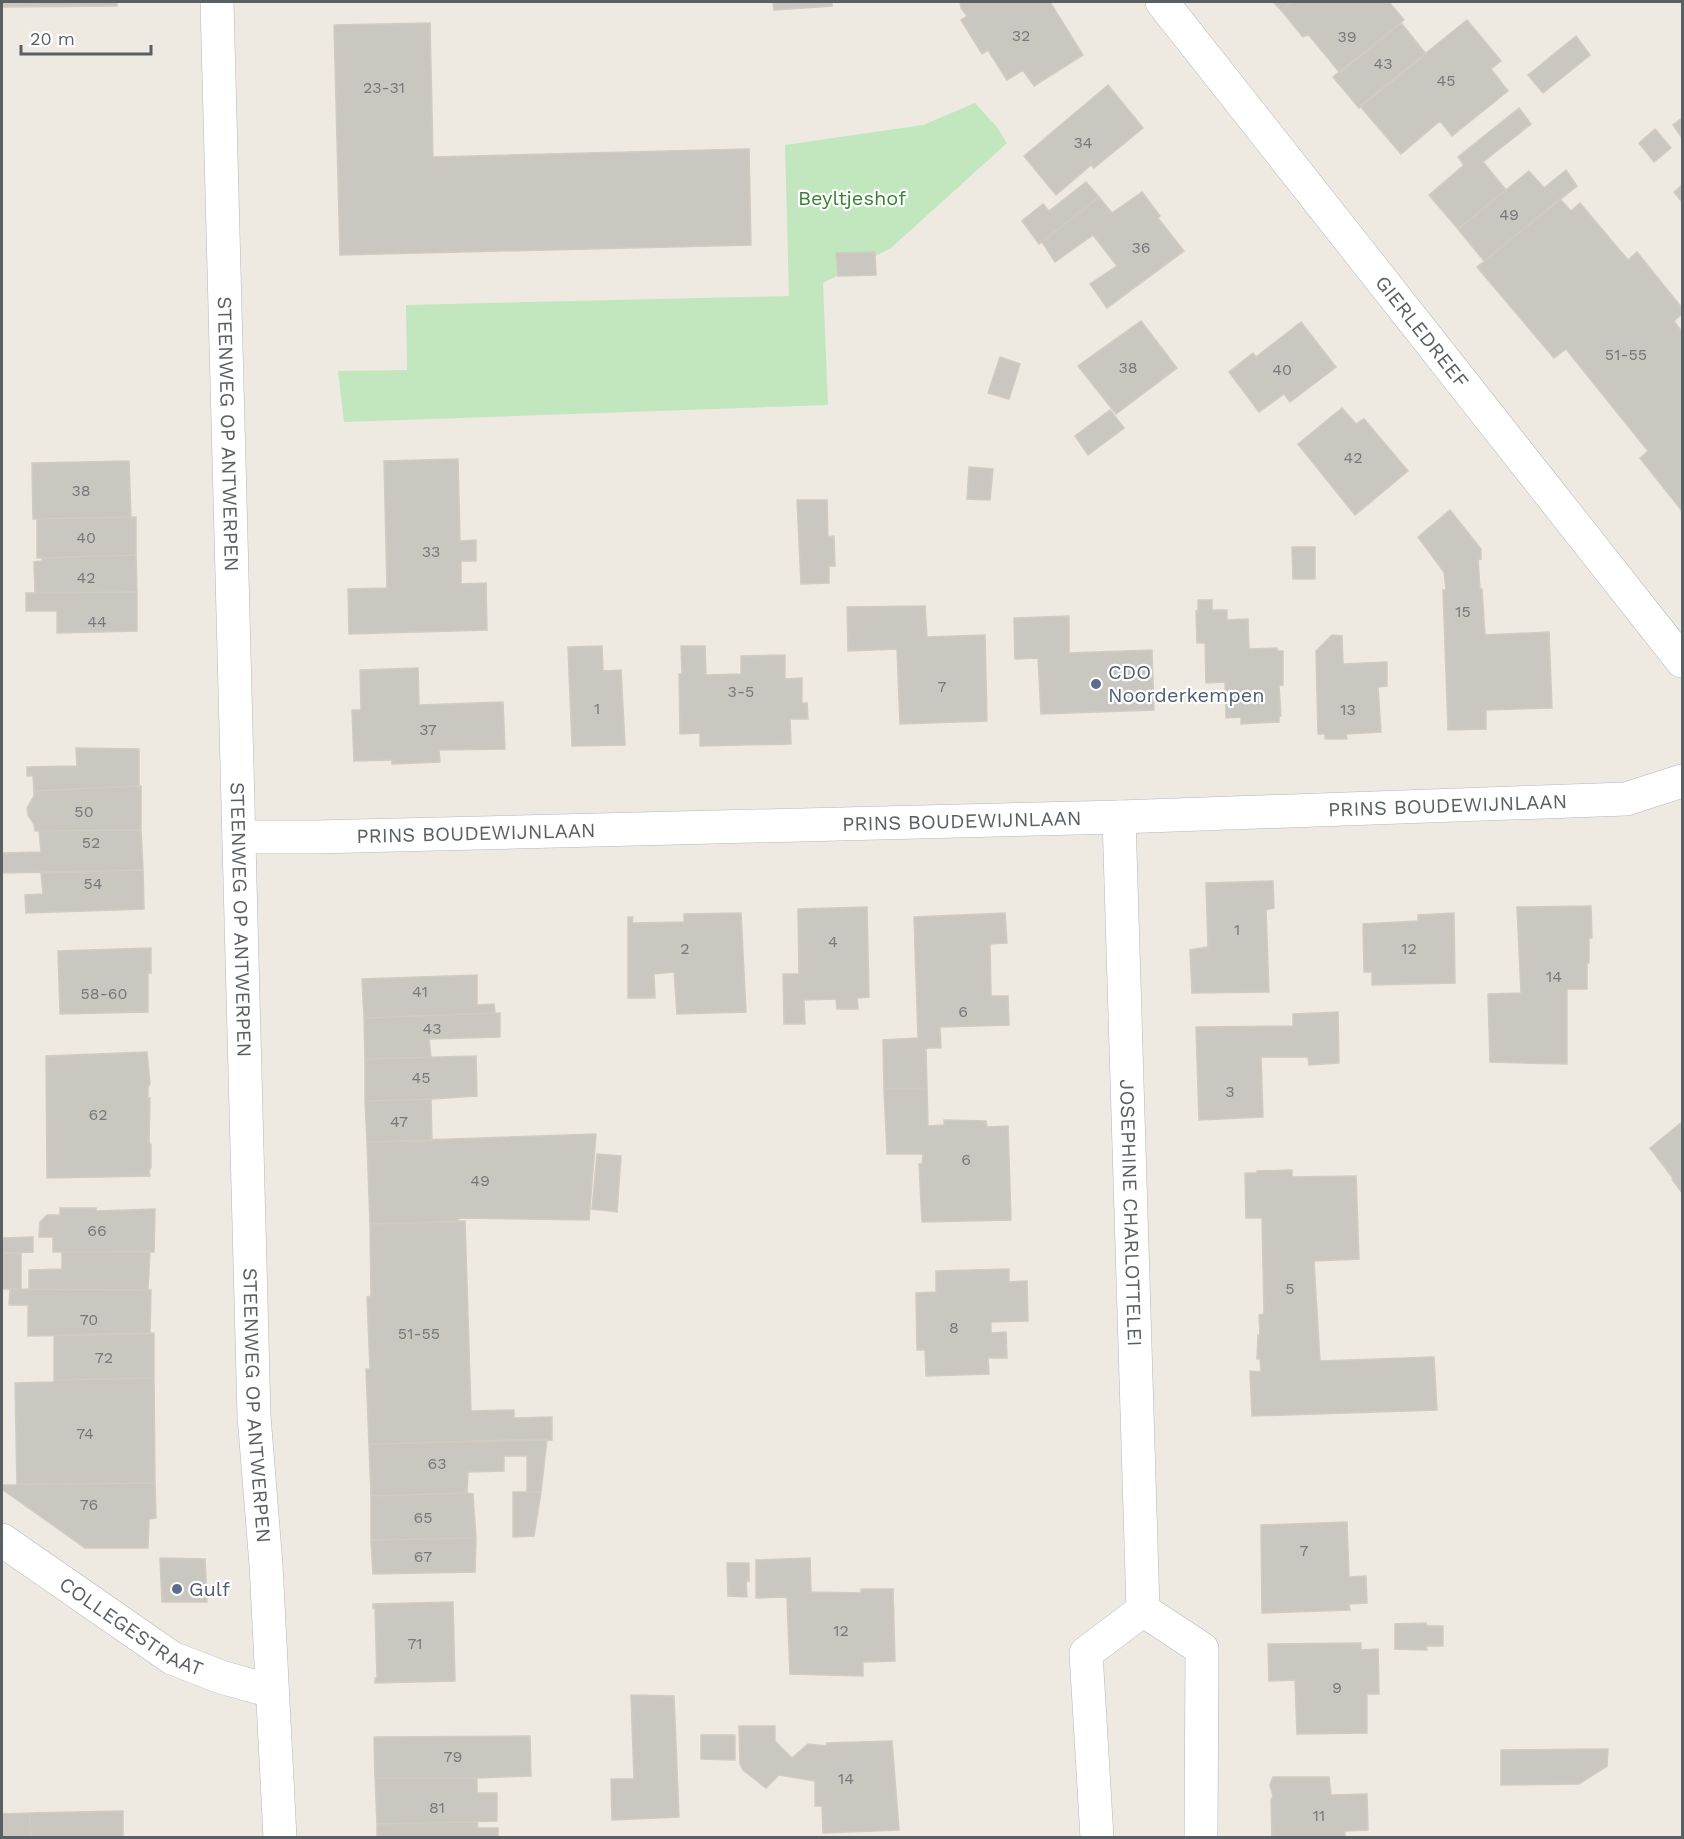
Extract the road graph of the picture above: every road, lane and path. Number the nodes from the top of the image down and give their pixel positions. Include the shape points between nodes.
1 (217, 2) edge
2 (1162, 2) edge
3 (1683, 661) edge
4 (1683, 781) edge
5 (1119, 817) junction
6 (239, 837) junction
7 (2, 1540) edge
8 (1143, 1610) junction
9 (271, 1691) junction
10 (280, 1838) edge
11 (1097, 1838) edge
12 (1201, 1838) edge

1 - 6 street, STEENWEG OP ANTWERPEN
2 - 3 street, GIERLEDREEF
4 - 5 street, PRINS BOUDEWIJNLAAN via 1626,799
5 - 6 street, PRINS BOUDEWIJNLAAN
5 - 8 street, JOSEPHINE CHARLOTTELEI
6 - 9 street, STEENWEG OP ANTWERPEN via 254,1416
7 - 9 street, COLLEGESTRAAT via 172,1658
8 - 11 street via 1086,1653
8 - 12 street via 1202,1649
9 - 10 street, STEENWEG OP ANTWERPEN

